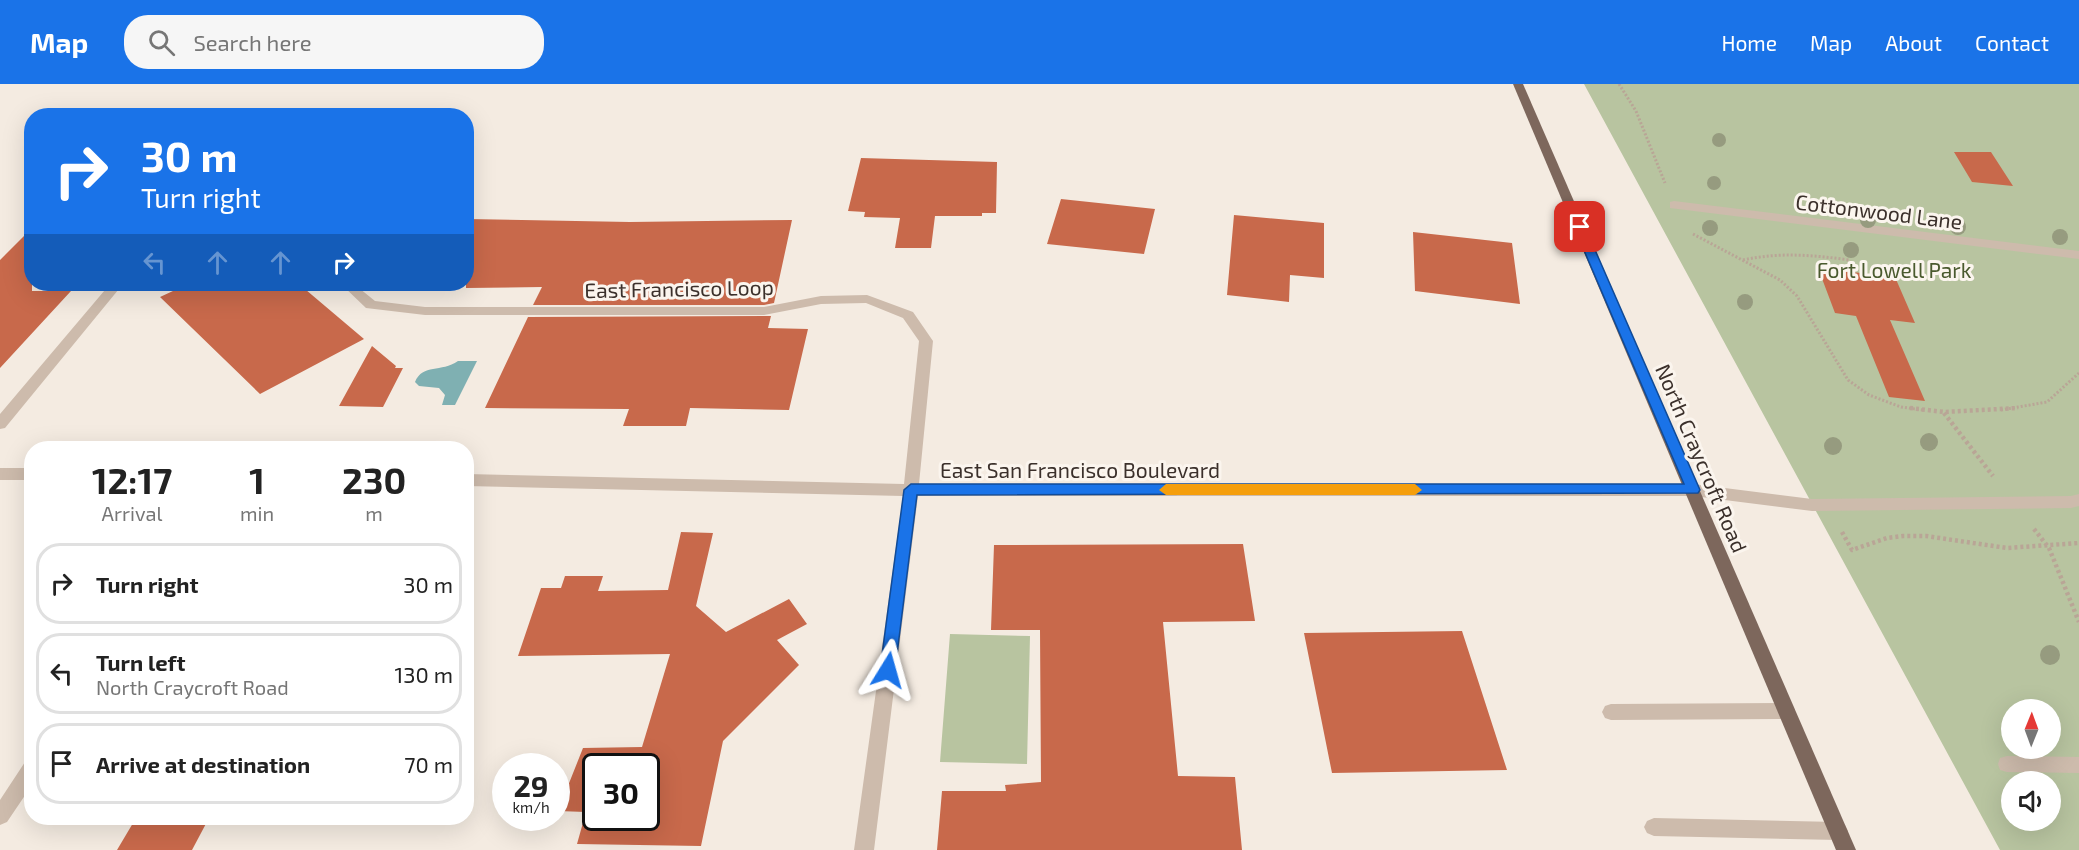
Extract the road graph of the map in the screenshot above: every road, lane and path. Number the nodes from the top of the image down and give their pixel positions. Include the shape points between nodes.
1 (1518, 84) edge
2 (1619, 84) edge
3 (1674, 205) junction
4 (2079, 255) edge
5 (1742, 260) junction
6 (1854, 272) dead end
7 (111, 291) edge
8 (355, 291) edge
9 (2079, 373) edge
10 (0, 424) edge
11 (0, 474) edge
12 (24, 474) edge
13 (474, 480) edge
14 (911, 490) junction
15 (1693, 490) junction
16 (2079, 500) edge
17 (1827, 505) junction
18 (2079, 543) edge
19 (1786, 711) junction
20 (1611, 712) dead end
21 (2007, 764) dead end
22 (2079, 765) edge
23 (24, 780) edge
24 (0, 816) edge
25 (1653, 827) dead end
26 (1838, 831) junction
27 (864, 850) edge
28 (1846, 850) edge

1 - 15 main road, North Craycroft Road
2 - 3 path via 1636,111
3 - 4 street, Cottonwood Lane
3 - 5 path via 1681,222 1692,233
5 - 6 path via 1793,252 1849,260
5 - 9 path via 1780,280 1797,296 1848,380 1869,395 1901,407 1944,412 2013,409 2047,402
7 - 10 street
8 - 14 street, East Francisco Loop via 371,306 425,312 764,311 821,300 867,299 908,315 926,341
11 - 12 street
13 - 14 street, East San Francisco Boulevard
14 - 15 street, East San Francisco Boulevard
14 - 27 street, East Francisco Loop
15 - 17 street, East San Francisco Boulevard
15 - 19 main road, North Craycroft Road
16 - 17 street, East San Francisco Boulevard
17 - 18 path via 1852,550 1893,537 2020,548
19 - 20 street
19 - 26 main road, North Craycroft Road
21 - 22 street
23 - 24 street
25 - 26 street
26 - 28 main road, North Craycroft Road

